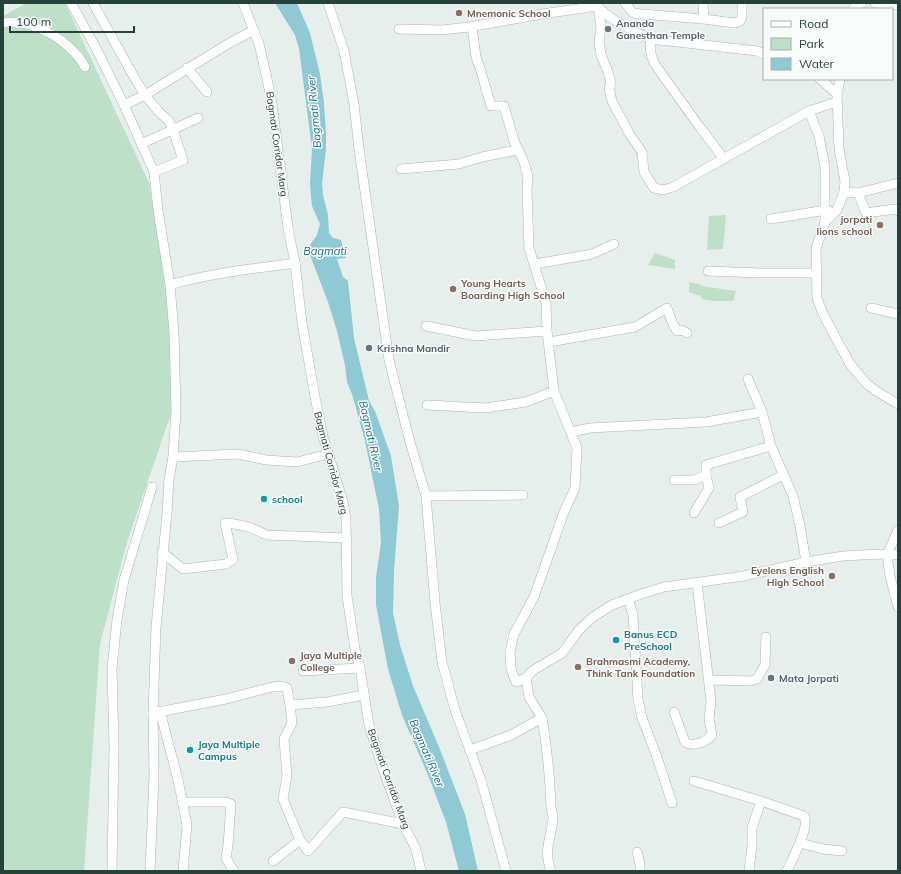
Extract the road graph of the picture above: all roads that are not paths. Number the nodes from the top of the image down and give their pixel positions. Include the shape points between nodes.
1 (71, 3) edge
2 (93, 3) edge
3 (243, 3) edge
4 (328, 3) edge
5 (625, 3) edge
6 (702, 3) edge
7 (742, 3) edge
8 (877, 3) edge
9 (597, 5) edge
10 (898, 5) edge
11 (704, 19) junction
12 (3, 23) edge
13 (472, 27) junction
14 (399, 29) dead end
15 (254, 30) junction
16 (651, 39) junction
17 (763, 54) edge
18 (86, 66) dead end
19 (187, 68) junction
20 (821, 80) edge
21 (840, 80) edge
22 (207, 92) dead end
23 (145, 95) junction
24 (836, 98) junction
25 (124, 105) junction
26 (809, 111) junction
27 (198, 118) dead end
28 (173, 130) junction
29 (141, 144) junction
30 (517, 150) junction
31 (724, 159) junction
32 (401, 169) dead end
33 (154, 172) junction
34 (898, 183) edge
35 (844, 192) junction
36 (858, 193) junction
37 (830, 211) junction
38 (898, 211) edge
39 (771, 219) dead end
40 (614, 244) dead end
41 (295, 263) junction
42 (535, 264) junction
43 (708, 271) dead end
44 (816, 273) junction
45 (170, 285) junction
46 (871, 308) dead end
47 (898, 314) edge
48 (426, 326) dead end
49 (547, 331) junction
50 (687, 333) dead end
51 (549, 342) junction
52 (748, 379) dead end
53 (554, 391) junction
54 (898, 404) edge
55 (427, 405) dead end
56 (762, 412) junction
57 (571, 432) junction
58 (771, 446) junction
59 (328, 454) junction
60 (173, 457) junction
61 (706, 475) junction
62 (783, 475) junction
63 (674, 480) dead end
64 (152, 487) dead end
65 (523, 495) dead end
66 (426, 496) junction
67 (694, 513) dead end
68 (719, 523) dead end
69 (898, 530) edge
70 (346, 538) junction
71 (162, 552) junction
72 (887, 555) junction
73 (898, 555) edge
74 (806, 562) junction
75 (698, 583) junction
76 (628, 599) junction
77 (898, 607) edge
78 (766, 637) dead end
79 (360, 668) junction
80 (303, 671) dead end
81 (526, 678) junction
82 (708, 680) junction
83 (364, 696) junction
84 (290, 705) junction
85 (156, 712) junction
86 (674, 712) dead end
87 (542, 718) junction
88 (470, 750) junction
89 (694, 781) dead end
90 (761, 800) junction
91 (182, 802) junction
92 (672, 803) dead end
93 (403, 824) junction
94 (300, 840) junction
95 (800, 843) junction
96 (842, 851) dead end
97 (637, 852) dead end
98 (273, 861) dead end
99 (112, 871) edge
100 (150, 871) edge
101 (183, 871) edge
102 (234, 871) edge
103 (422, 871) edge
104 (506, 871) edge
105 (551, 871) edge
106 (640, 871) edge
107 (749, 871) edge
108 (787, 871) edge

1 - 25 street
2 - 23 street
3 - 15 street, Bagmati Corridor Marg
4 - 66 street via 344,51 354,104 389,360
5 - 11 street via 633,13
6 - 11 street
7 - 11 street via 740,21 735,23
8 - 10 street
9 - 13 street
9 - 16 street via 607,16
9 - 31 street via 601,27 599,41 611,83 609,90 612,101 642,152 644,172 654,188 663,190 673,187
12 - 18 street via 27,25 44,31 65,44
13 - 14 street via 442,30
13 - 30 street via 476,57 491,106 504,106
15 - 19 street
15 - 41 street, Bagmati Corridor Marg via 272,103
16 - 17 street
16 - 31 street via 652,59 656,66
19 - 22 street
19 - 23 street
20 - 24 street
21 - 24 street
23 - 25 street
23 - 28 street via 169,121
24 - 26 street
24 - 35 street
25 - 29 street
26 - 31 street
26 - 37 street via 819,136
27 - 28 street
28 - 29 street
28 - 33 street via 183,160
29 - 33 street
30 - 32 street via 459,164
30 - 42 street via 528,177 529,248
33 - 45 street
34 - 36 street
35 - 36 street
35 - 37 street
36 - 38 street via 866,213 895,209
37 - 39 street
37 - 44 street via 816,248
40 - 42 street via 592,254
41 - 45 street via 237,271
41 - 59 street, Bagmati Corridor Marg via 302,323
42 - 49 street via 546,303
43 - 44 street
44 - 54 street via 819,306 850,364 866,383
45 - 60 street via 176,375
46 - 47 street
48 - 49 street via 476,336
49 - 51 street
50 - 51 street via 677,331 667,308 635,327
51 - 53 street
52 - 56 street
53 - 55 street via 526,402 485,408
53 - 57 street
56 - 57 street via 706,422 590,428
56 - 58 street
57 - 81 street via 577,448 575,488 534,597 514,634 510,652 511,669 516,682
58 - 61 street via 706,465
58 - 62 street
59 - 60 street via 297,462 266,460 238,454
59 - 70 street, Bagmati Corridor Marg via 343,502
60 - 71 street
61 - 63 street via 694,480
61 - 67 street via 709,488
62 - 68 street via 740,497 743,512
62 - 74 street via 797,511
64 - 99 street via 124,580 117,620 112,669
65 - 66 street
66 - 88 street via 434,603 442,662 455,710
69 - 72 street
70 - 71 street via 266,535 239,524 225,523 233,559 226,564 183,569
70 - 79 street, Bagmati Corridor Marg via 346,596
71 - 85 street via 156,627
72 - 73 street
72 - 74 street via 843,556
72 - 77 street
74 - 75 street
75 - 76 street via 664,587
75 - 82 street
76 - 81 street via 593,617 579,630 562,653 532,671
76 - 92 street via 633,615 638,699 642,718
78 - 82 street via 765,665 757,679
79 - 80 street
79 - 83 street, Bagmati Corridor Marg
81 - 87 street via 529,697
82 - 86 street via 712,735 709,739 692,745 685,742
83 - 84 street
83 - 93 street, Bagmati Corridor Marg via 369,725
84 - 85 street via 287,688 282,686
84 - 94 street via 292,723 284,739 287,776 283,799
85 - 91 street via 178,780
85 - 100 street
87 - 88 street via 511,735
87 - 105 street via 552,796 553,819 547,846
88 - 104 street
89 - 90 street
90 - 95 street via 806,818
90 - 107 street via 752,828
91 - 101 street via 187,825
91 - 102 street via 231,804 226,858
93 - 94 street via 343,812 308,851
93 - 103 street, Bagmati Corridor Marg via 416,849
94 - 98 street
95 - 96 street
95 - 108 street
97 - 106 street

